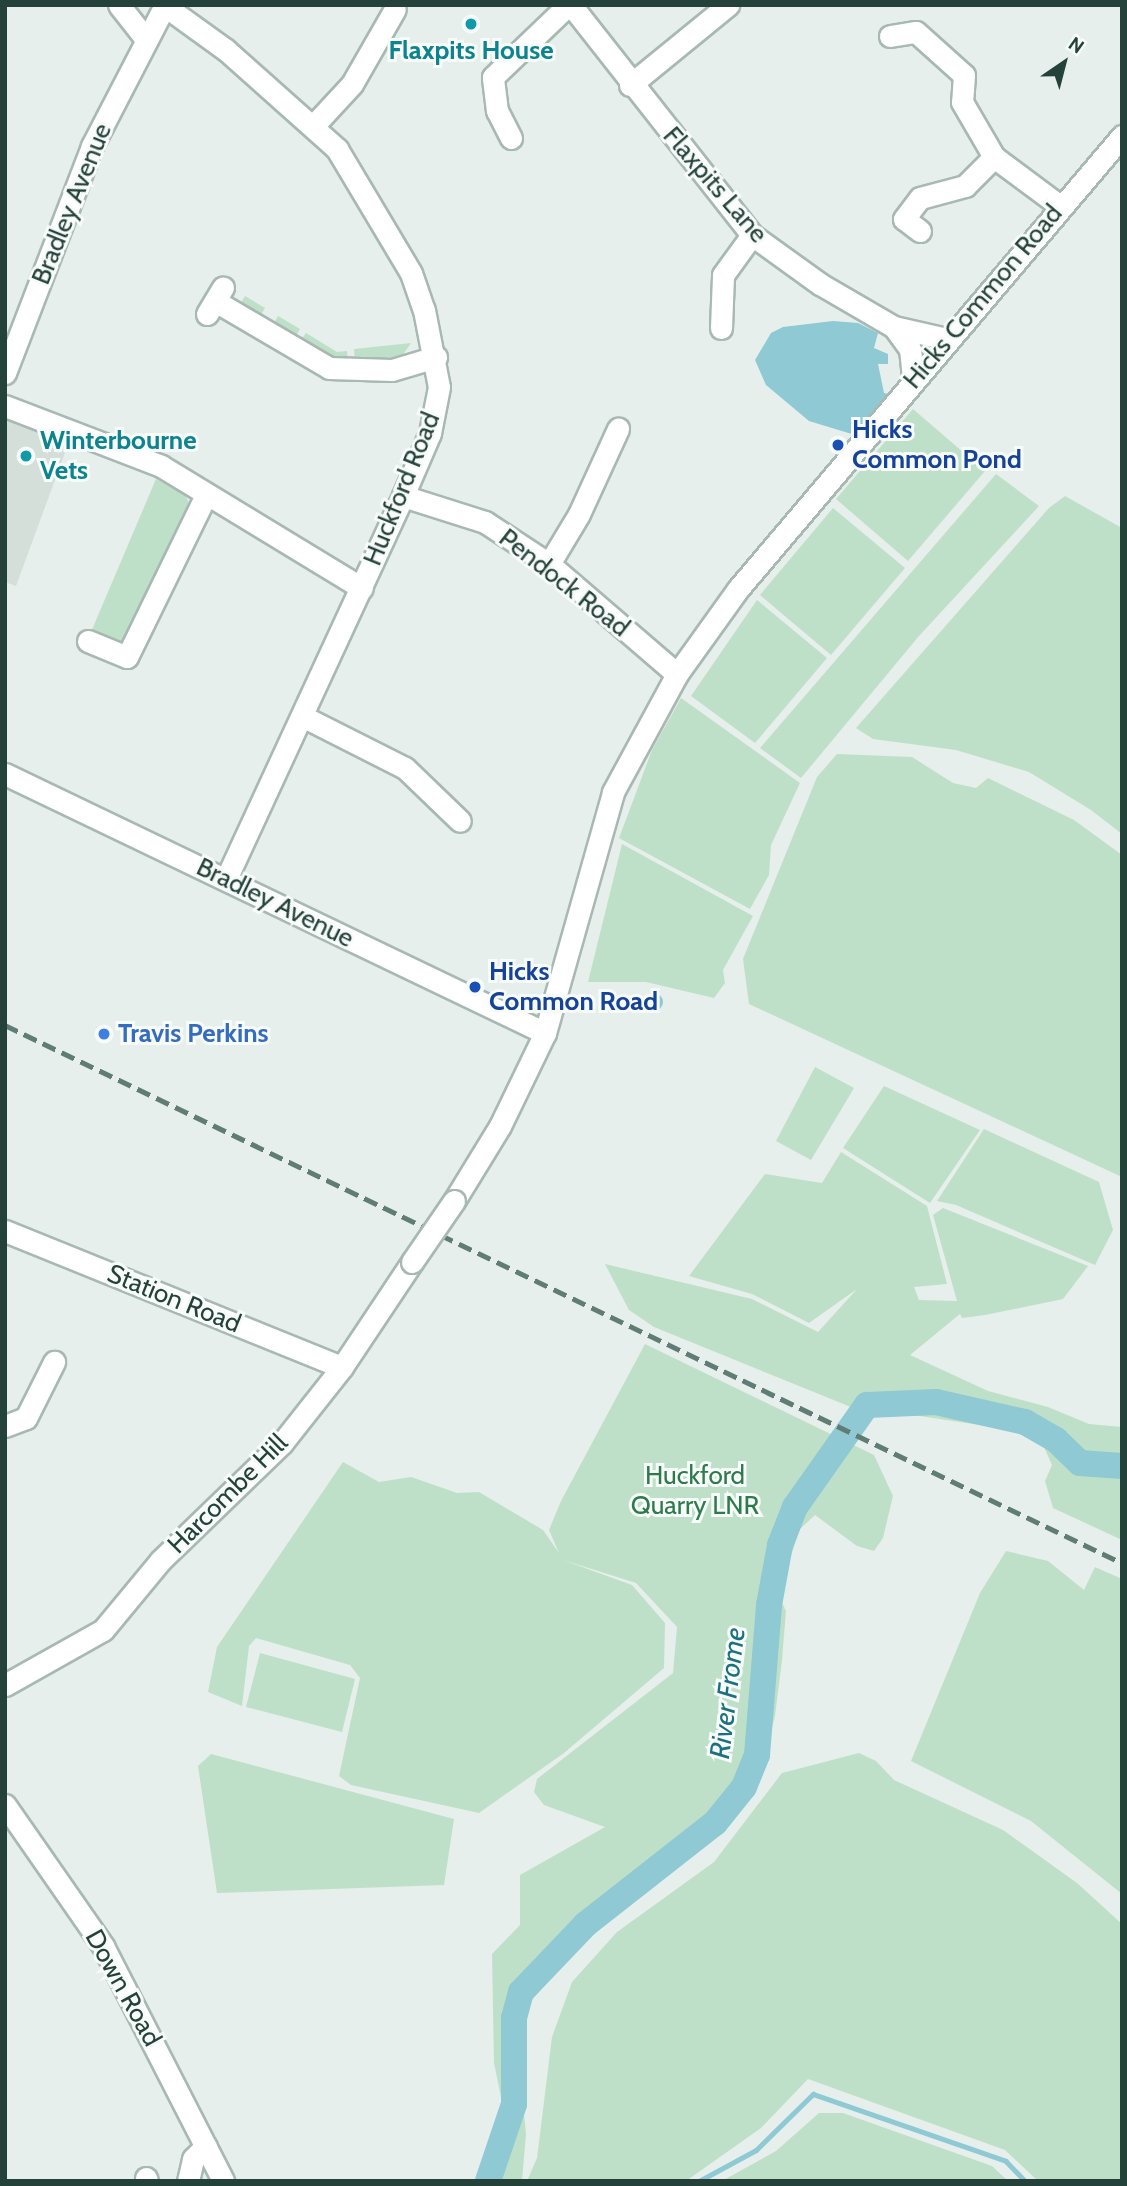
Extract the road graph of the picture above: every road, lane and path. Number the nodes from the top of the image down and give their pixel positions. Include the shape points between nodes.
1 (118, 5) edge
2 (570, 5) edge
3 (728, 5) edge
4 (165, 6) edge
5 (386, 15) dead end
6 (890, 36) dead end
7 (145, 38) junction
8 (630, 85) junction
9 (314, 124) junction
10 (1122, 136) edge
11 (511, 138) dead end
12 (995, 157) junction
13 (1060, 206) junction
14 (920, 231) dead end
15 (752, 235) junction
16 (215, 300) dead end
17 (894, 327) junction
18 (721, 328) dead end
19 (947, 339) junction
20 (436, 357) junction
21 (8, 360) edge
22 (913, 379) junction
23 (5, 406) edge
24 (617, 428) dead end
25 (206, 495) junction
26 (403, 496) junction
27 (549, 565) junction
28 (362, 587) junction
29 (88, 640) dead end
30 (677, 674) junction
31 (302, 716) junction
32 (5, 774) edge
33 (446, 815) dead end
34 (226, 879) junction
35 (545, 1033) junction
36 (5, 1231) edge
37 (412, 1262) joint
38 (54, 1362) dead end
39 (342, 1367) junction
40 (5, 1426) edge
41 (5, 1685) edge
42 (5, 1805) edge
43 (206, 2146) junction
44 (188, 2181) edge
45 (223, 2181) edge

1 - 7 street
2 - 8 street, Flaxpits Lane
2 - 11 street, Flaxpits Lane via 493,77 497,111
3 - 8 street
4 - 7 street, Bradley Avenue
4 - 9 street, Huckford Road
5 - 9 street via 352,84
6 - 12 street via 916,32 964,75 962,102
7 - 21 street, Bradley Avenue via 91,149
8 - 15 street, Flaxpits Lane
9 - 20 street, Huckford Road via 337,149 411,273
10 - 13 street, Hicks Common Road
12 - 13 street
12 - 14 street via 965,186 920,198 904,219
13 - 19 street, Hicks Common Road
15 - 17 street, Flaxpits Lane via 812,279
15 - 18 street via 723,275
16 - 20 street via 329,368 392,370
17 - 19 street, Flaxpits Lane
17 - 22 street via 910,349
19 - 22 street, Hicks Common Road
20 - 26 street, Huckford Road via 439,387 430,433
22 - 30 street, Hicks Common Road via 738,589
23 - 25 street via 161,466
24 - 27 street via 579,514
25 - 28 street
25 - 29 street via 127,657
26 - 27 street, Pendock Road via 485,522
26 - 28 street, Huckford Road
27 - 30 street, Pendock Road
28 - 31 street, Huckford Road
30 - 35 street, Hicks Common Road via 613,792
31 - 33 street via 405,768
31 - 34 street, Huckford Road
32 - 34 street, Bradley Avenue
34 - 35 street, Bradley Avenue
35 - 37 street, Hicks Common Road, bridge via 500,1126
36 - 39 street, Station Road
37 - 39 street, Harcombe Hill
38 - 40 street via 26,1418
39 - 41 street, Harcombe Hill via 282,1443 160,1560 103,1630
42 - 43 street, Down Road via 103,1946
43 - 44 street via 193,2159
43 - 45 street, Down Road

